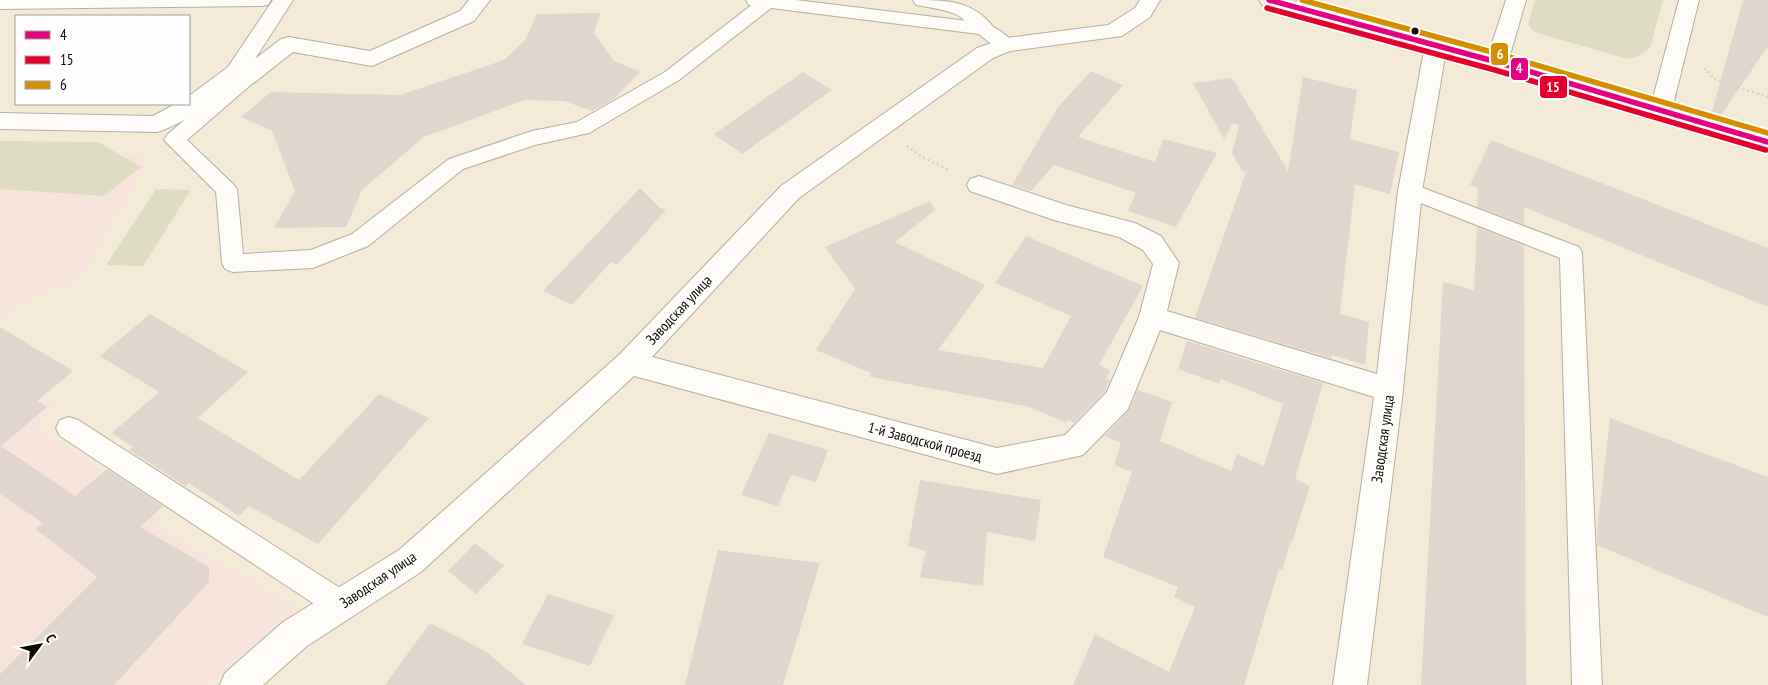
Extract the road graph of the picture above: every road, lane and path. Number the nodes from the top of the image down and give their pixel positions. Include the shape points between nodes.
1 (260, 0) edge
2 (283, 0) edge
3 (480, 0) edge
4 (923, 0) edge
5 (1150, 0) edge
6 (1269, 0) edge
7 (1516, 0) edge
8 (1688, 0) edge
9 (761, 1) edge
10 (0, 3) edge
11 (1310, 5) edge
12 (984, 29) junction
13 (1006, 45) junction
14 (1436, 45) junction
15 (1497, 62) junction
16 (1701, 64) dead end
17 (247, 77) joint
18 (1768, 97) edge
19 (1662, 109) junction
20 (0, 121) edge
21 (881, 126) junction
22 (1768, 142) edge
23 (979, 185) joint
24 (1410, 191) junction
25 (1152, 316) junction
26 (629, 363) junction
27 (1389, 390) junction
28 (69, 428) dead end
29 (341, 605) junction
30 (237, 685) edge
31 (1350, 685) edge
32 (1587, 685) edge

1 - 10 street
2 - 20 street via 236,72 193,104 157,124
3 - 17 street via 467,16 372,59 289,44
4 - 12 street via 965,10
5 - 13 street, Заводская улица via 1143,12 1114,31
6 - 11 main road
7 - 15 street
8 - 19 street
9 - 12 lane
9 - 17 lane via 672,76 582,128 532,138 456,164 360,240 313,259 233,264 226,190 174,140
11 - 14 main road
12 - 13 lane
13 - 21 street, Заводская улица via 985,53
14 - 15 main road
14 - 24 street, Заводская улица
15 - 19 main road
16 - 18 path via 1714,79
19 - 22 main road
21 - 23 path via 922,157
21 - 26 street, Заводская улица via 790,192
23 - 25 street, 1-й Заводской проезд via 1126,230 1152,243 1166,263
24 - 27 street, Заводская улица
24 - 32 lane via 1571,253
25 - 26 street, 1-й Заводской проезд via 1118,400 1073,446 997,461
25 - 27 street
26 - 29 street, Заводская улица via 410,561
27 - 31 street, Заводская улица
28 - 29 lane
29 - 30 street, Заводская улица via 295,634

